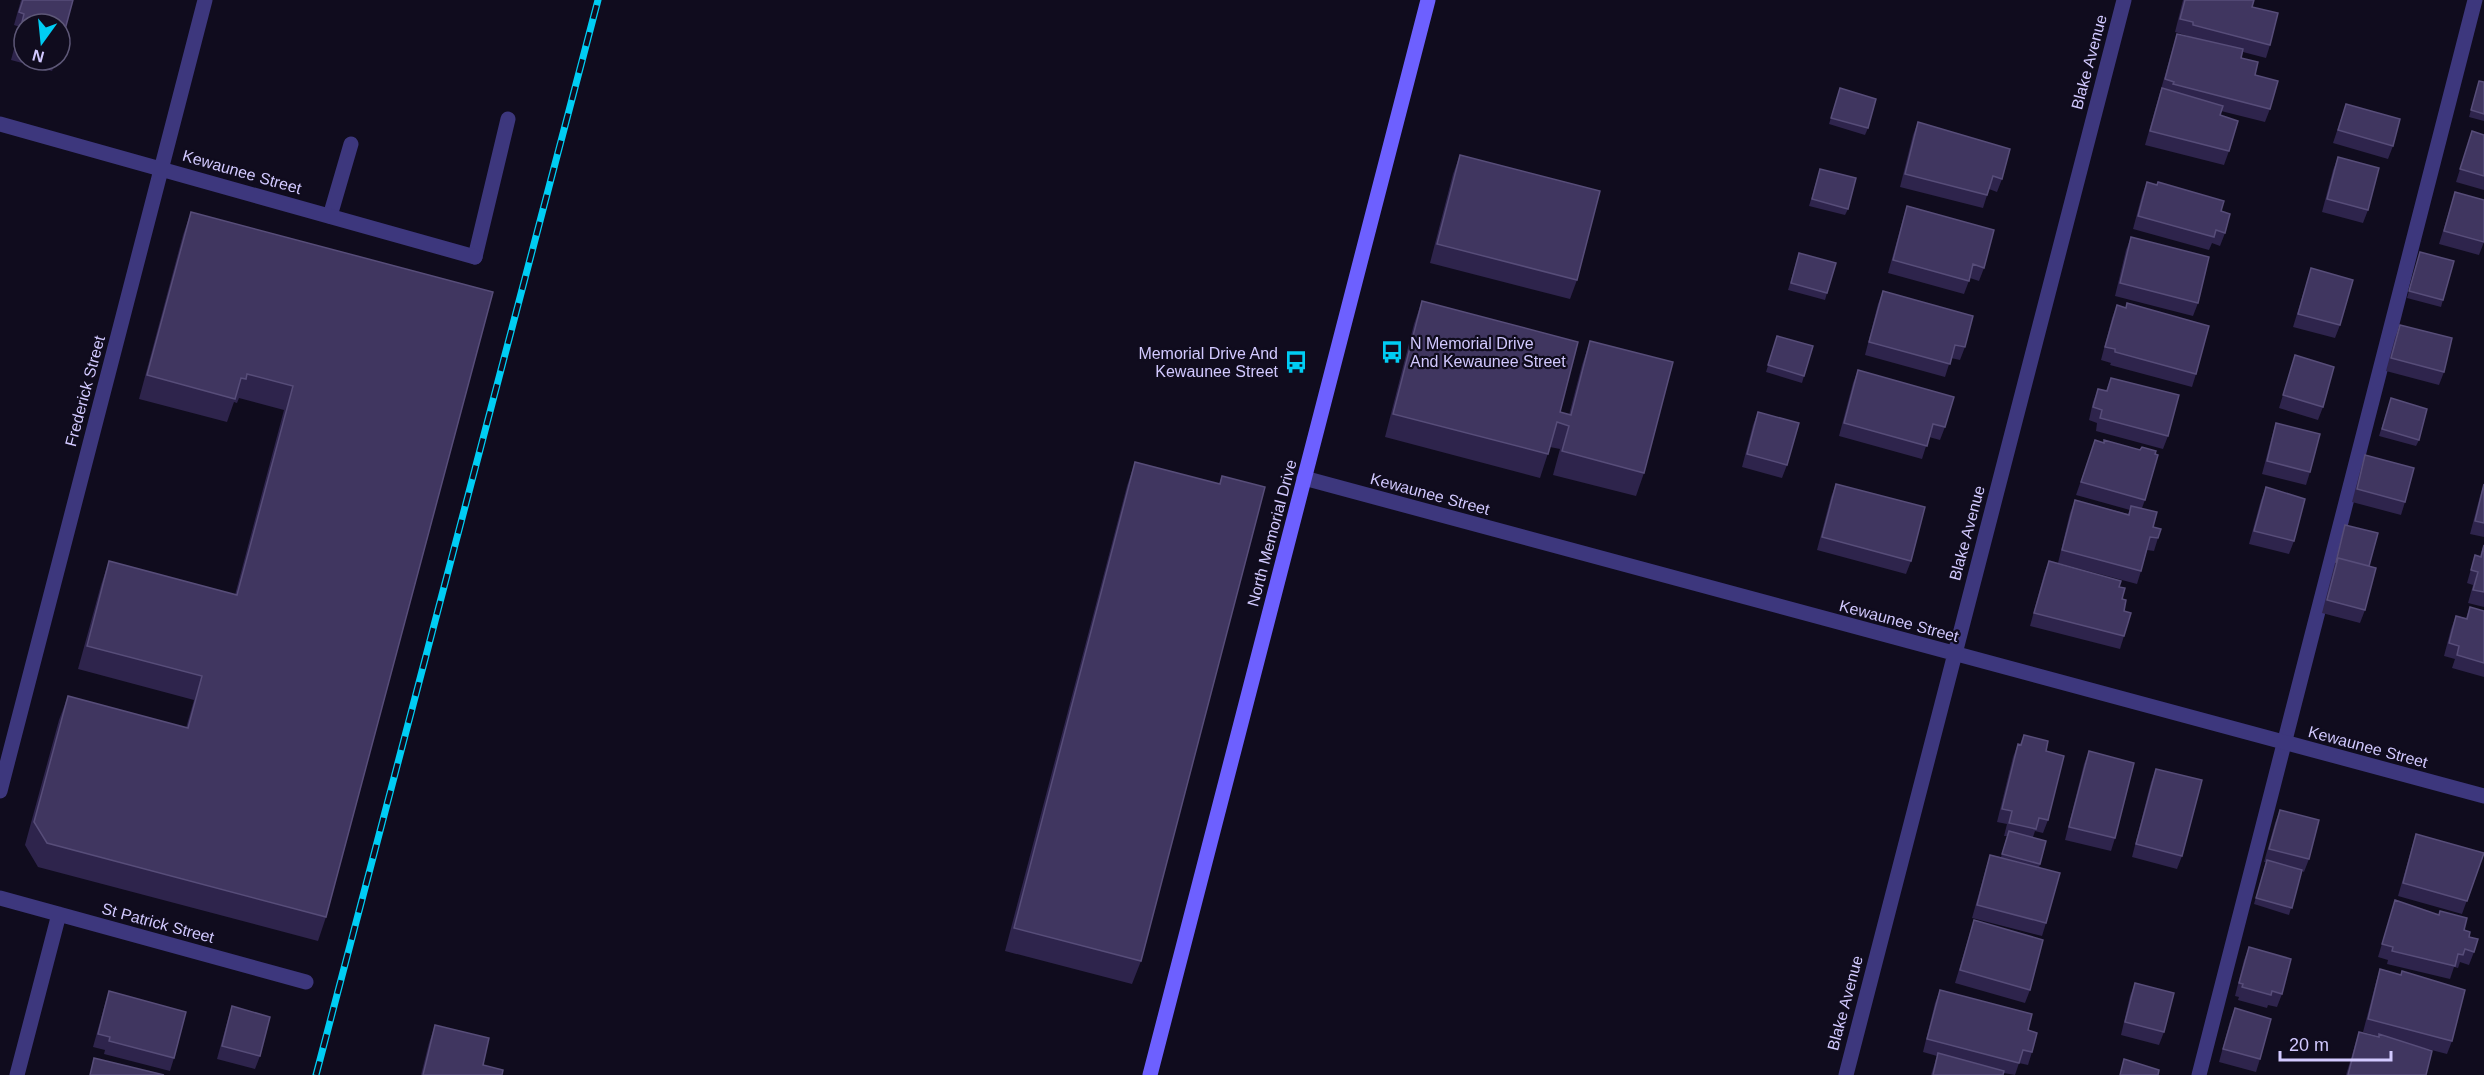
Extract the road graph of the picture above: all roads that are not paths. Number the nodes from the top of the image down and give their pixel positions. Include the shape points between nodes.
1 (205, 0) edge
2 (1428, 0) edge
3 (2124, 0) edge
4 (2475, 0) edge
5 (508, 119) dead end
6 (0, 124) edge
7 (351, 144) dead end
8 (162, 168) junction
9 (330, 216) junction
10 (1304, 478) junction
11 (1954, 654) junction
12 (2283, 743) junction
13 (0, 791) edge
14 (2484, 796) edge
15 (0, 898) edge
16 (59, 914) junction
17 (306, 982) dead end
18 (17, 1075) edge
19 (1150, 1075) edge
20 (1846, 1075) edge
21 (2199, 1075) edge

1 - 8 street, Frederick Street
2 - 10 main road, North Memorial Drive
3 - 11 street, Blake Avenue
4 - 12 street
5 - 9 street, Kewaunee Street via 475,257
6 - 8 street, Kewaunee Street
7 - 9 street
8 - 9 street, Kewaunee Street
8 - 13 street, Frederick Street
10 - 11 street, Kewaunee Street
10 - 19 main road, North Memorial Drive
11 - 12 street, Kewaunee Street
11 - 20 street, Blake Avenue
12 - 14 street, Kewaunee Street
12 - 21 street
15 - 16 street, St Patrick Street
16 - 17 street, St Patrick Street
16 - 18 street

